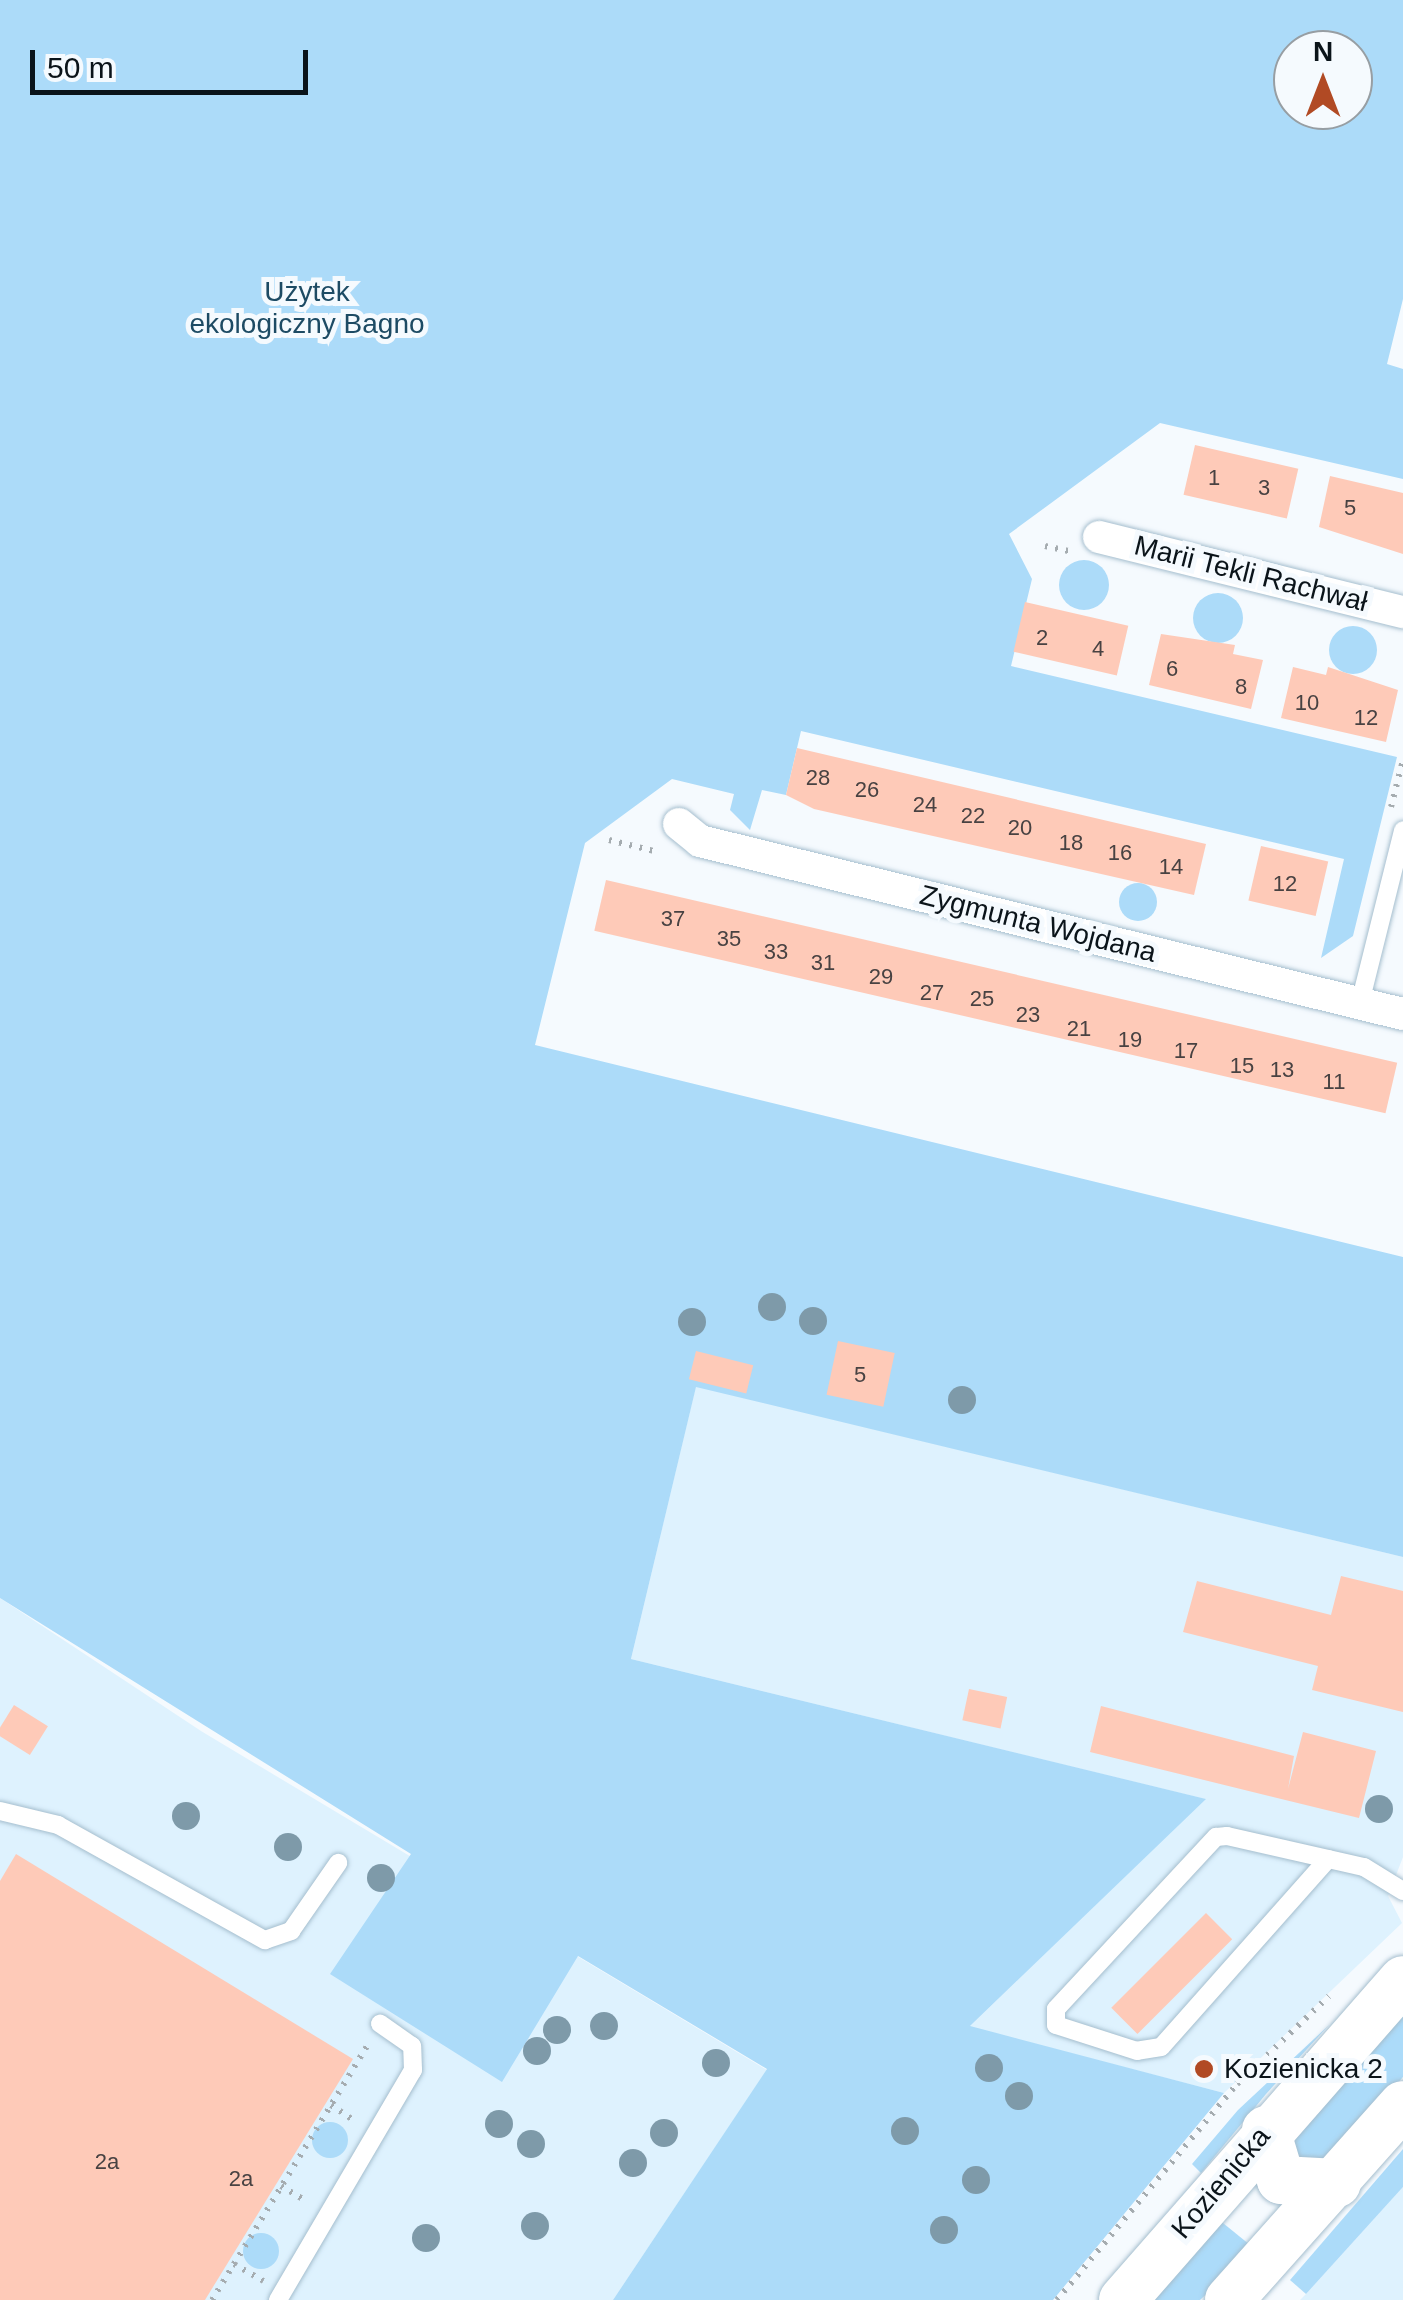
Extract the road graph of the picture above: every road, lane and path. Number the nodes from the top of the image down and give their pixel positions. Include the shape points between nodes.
1 (1098, 537) dead end
2 (1403, 612) edge
3 (1403, 760) edge
4 (1390, 814) dead end
5 (679, 824) dead end
6 (1403, 830) edge
7 (1360, 1003) junction
8 (1403, 1014) edge
9 (0, 1811) edge
10 (1328, 1859) junction
11 (338, 1863) dead end
12 (1403, 1891) edge
13 (1403, 1980) edge
14 (1345, 1982) dead end
15 (380, 2024) joint
16 (331, 2105) junction
17 (1403, 2105) edge
18 (360, 2125) dead end
19 (1266, 2130) junction
20 (1337, 2184) junction
21 (282, 2186) junction
22 (312, 2204) dead end
23 (234, 2264) junction
24 (264, 2282) dead end
25 (212, 2300) edge
26 (278, 2300) edge
27 (1057, 2300) edge
28 (1123, 2300) edge
29 (1229, 2300) edge

1 - 2 street, Marii Tekli Rachwał
3 - 4 path
5 - 7 street, Zygmunta Wojdana via 700,842
6 - 7 lane
7 - 8 street, Zygmunta Wojdana
9 - 11 lane via 58,1825 265,1940 291,1931
10 - 10 lane via 1161,2047 1137,2051 1056,2025 1056,2009 1199,1847 1227,1836
10 - 12 lane
13 - 19 main road, Kozienicka
14 - 27 path via 1237,2084
15 - 16 path
15 - 26 lane via 412,2046 414,2070
16 - 18 path
16 - 21 path
17 - 20 main road
19 - 20 main road via 1281,2180
19 - 28 main road, Kozienicka
20 - 29 main road
21 - 22 path
21 - 23 path
23 - 24 path
23 - 25 path

